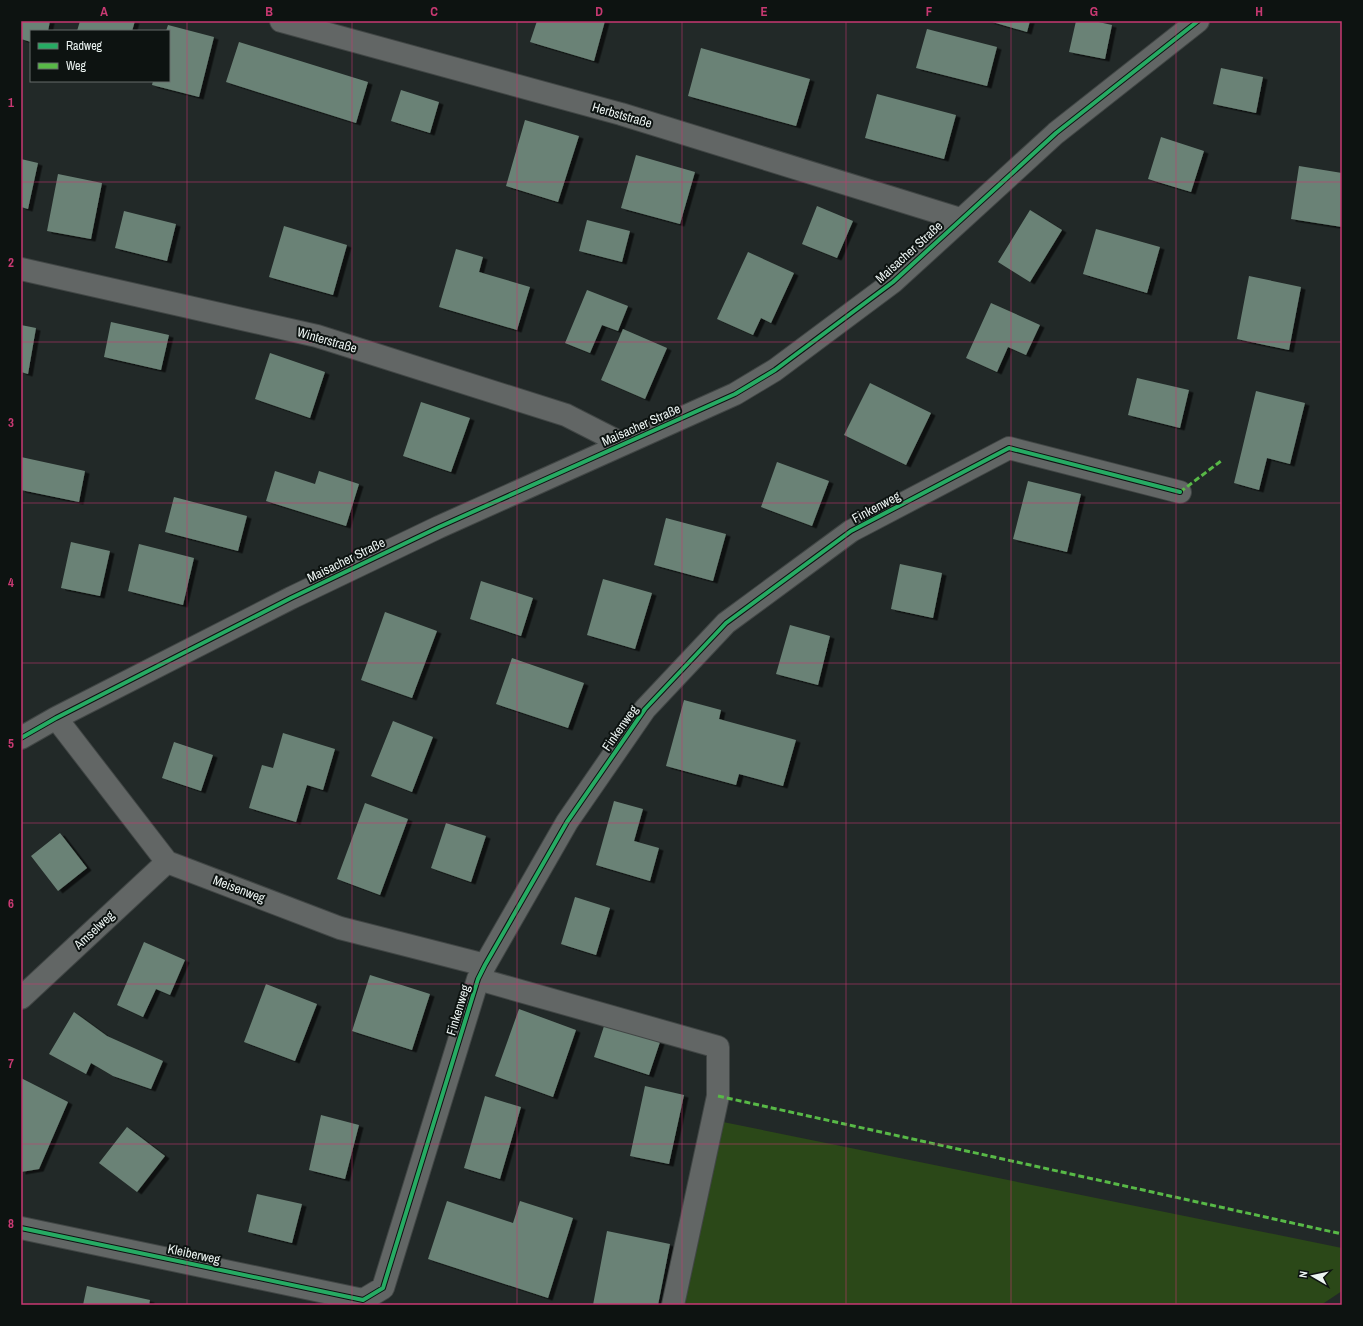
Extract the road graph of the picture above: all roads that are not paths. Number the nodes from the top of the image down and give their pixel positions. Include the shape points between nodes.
1 (281, 21) edge
2 (1198, 21) edge
3 (960, 219) junction
4 (21, 269) edge
5 (623, 444) junction
6 (1180, 492) dead end
7 (56, 718) junction
8 (21, 738) edge
9 (167, 862) junction
10 (482, 972) junction
11 (21, 998) edge
12 (21, 1228) edge
13 (364, 1300) joint
14 (673, 1305) edge

1 - 3 street, Herbststraße via 621,114
2 - 3 street, Maisacher Straße via 1056,133
3 - 5 street, Maisacher Straße via 893,282 775,370 735,394
4 - 5 street, Winterstraße via 316,336 566,415
5 - 7 street, Maisacher Straße via 439,527 298,595
6 - 10 street, Finkenweg via 1009,448 851,531 726,623 646,709 567,822
7 - 8 street, Maisacher Straße
7 - 9 street
9 - 10 street, Meisenweg via 340,928
9 - 11 street, Amselweg
10 - 13 street, Finkenweg via 383,1288
10 - 14 street, Meisenweg via 718,1047 718,1096
12 - 13 street, Kleiberweg

